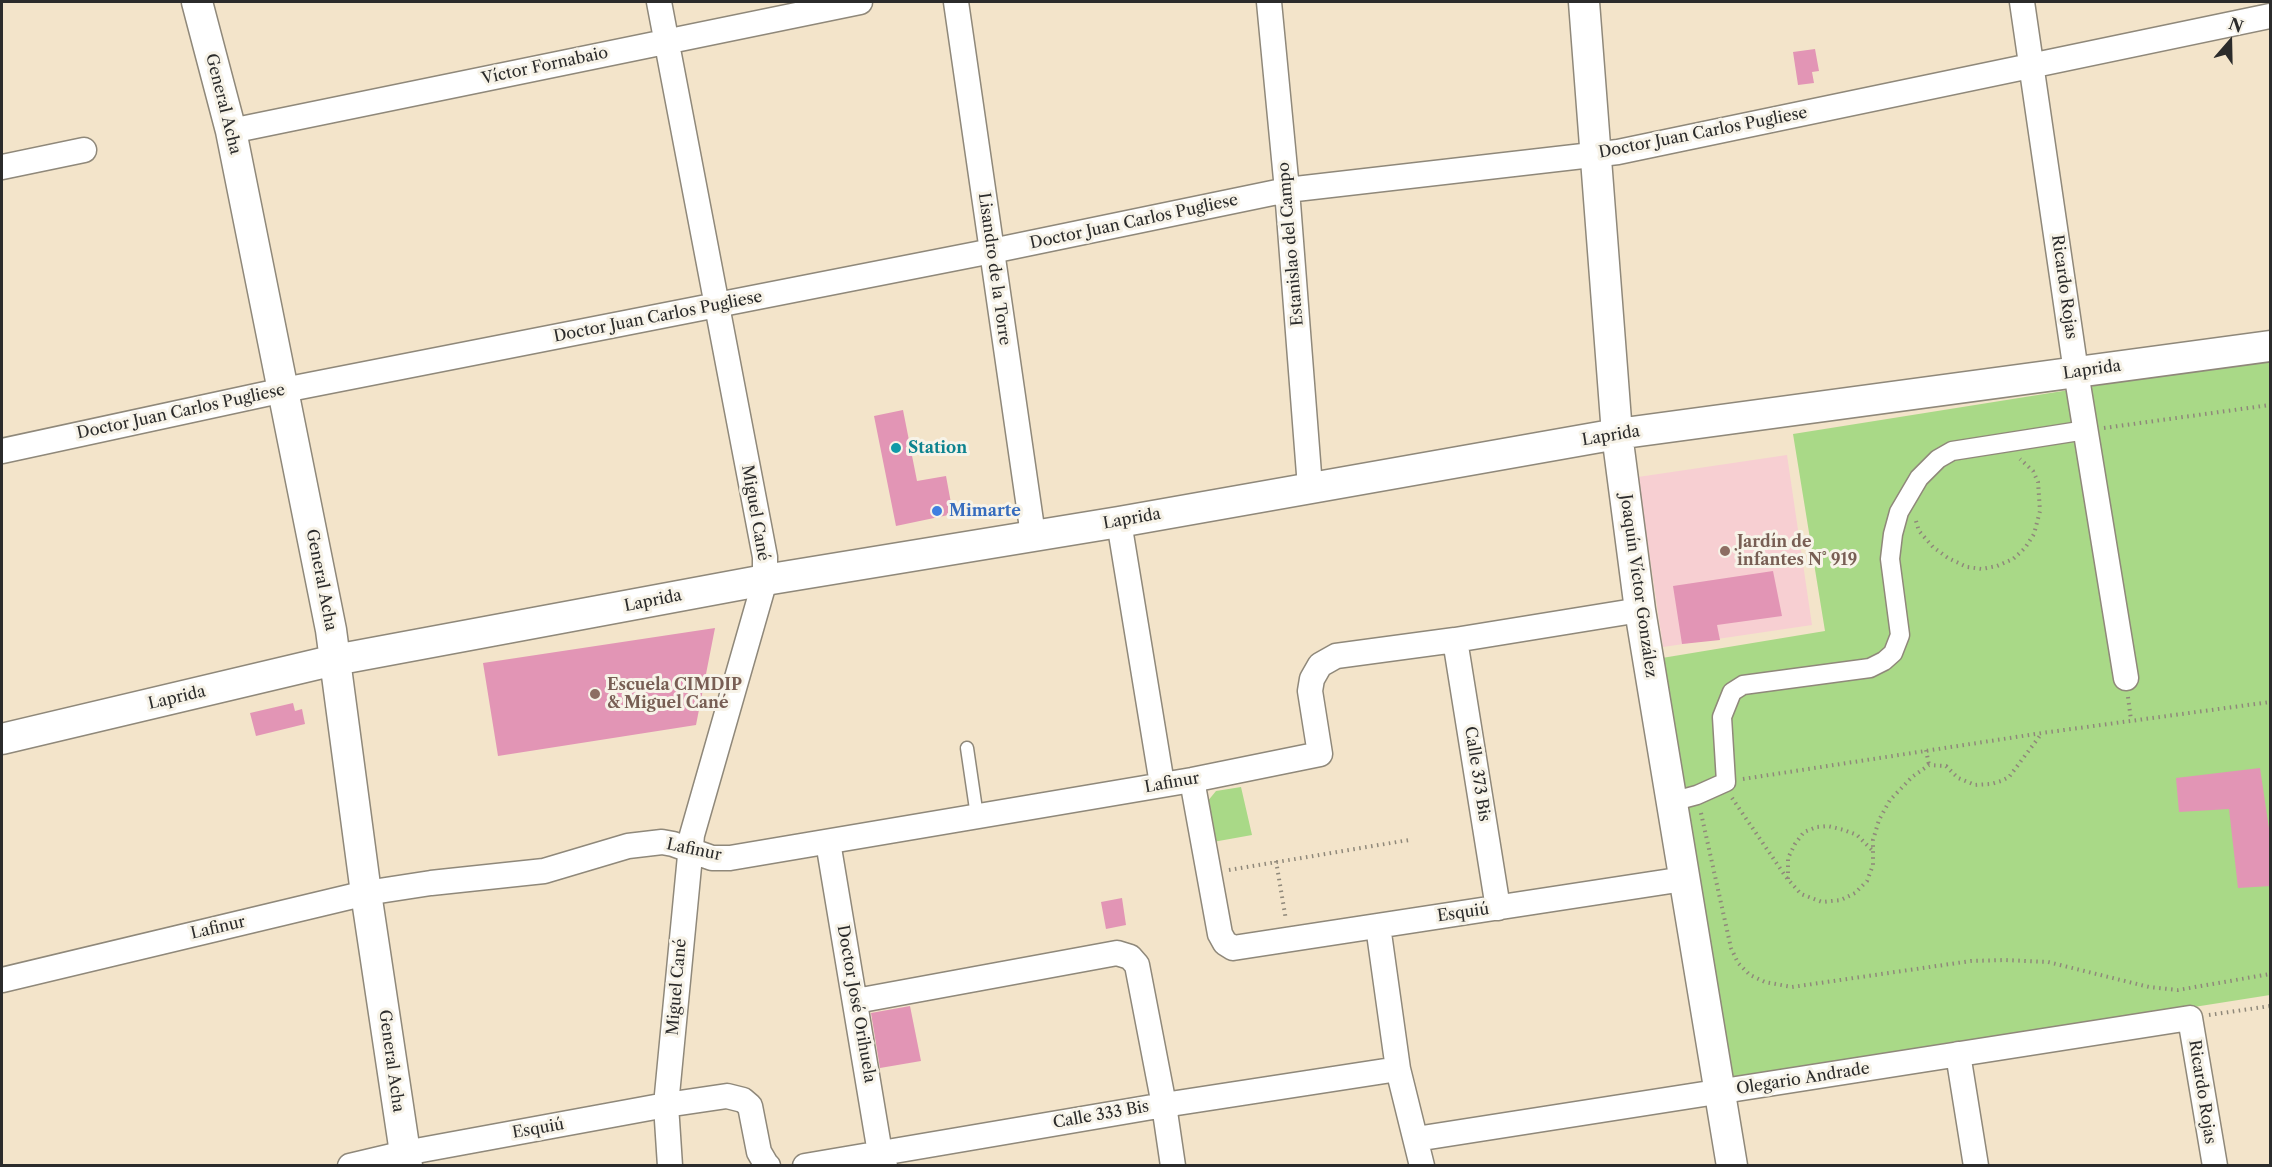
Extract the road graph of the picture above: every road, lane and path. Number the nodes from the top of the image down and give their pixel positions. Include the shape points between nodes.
1 (197, 2) edge
2 (659, 2) edge
3 (860, 2) edge
4 (956, 2) edge
5 (1269, 2) edge
6 (1584, 2) edge
7 (2022, 2) edge
8 (2271, 16) edge
9 (666, 41) junction
10 (2032, 65) junction
11 (231, 131) junction
12 (84, 150) dead end
13 (1594, 155) junction
14 (2, 168) edge
15 (1287, 190) junction
16 (992, 251) junction
17 (717, 306) junction
18 (2271, 346) edge
19 (2076, 372) junction
20 (284, 390) junction
21 (2271, 405) edge
22 (2086, 430) junction
23 (1617, 434) junction
24 (2000, 444) junction
25 (2, 451) edge
26 (1310, 487) junction
27 (1913, 488) junction
28 (1119, 522) junction
29 (1034, 536) junction
30 (765, 580) junction
31 (1640, 610) junction
32 (1455, 640) junction
33 (335, 660) junction
34 (2126, 678) dead end
35 (2271, 702) edge
36 (2042, 733) junction
37 (2, 739) edge
38 (967, 748) dead end
39 (1926, 750) junction
40 (1929, 765) junction
41 (1192, 780) junction
42 (1726, 782) junction
43 (1162, 784) junction
44 (1684, 798) junction
45 (977, 816) junction
46 (1409, 840) dead end
47 (828, 842) junction
48 (690, 850) junction
49 (1873, 850) junction
50 (1275, 861) junction
51 (1209, 873) junction
52 (1684, 879) junction
53 (1788, 880) junction
54 (366, 893) junction
55 (1498, 908) junction
56 (1378, 926) junction
57 (1289, 940) junction
58 (2271, 974) edge
59 (2, 980) edge
60 (856, 1001) junction
61 (2271, 1006) edge
62 (2190, 1018) junction
63 (1958, 1054) junction
64 (1398, 1069) junction
65 (1721, 1092) junction
66 (666, 1105) junction
67 (1164, 1105) junction
68 (1416, 1139) junction
69 (406, 1159) edge
70 (883, 1159) edge
71 (350, 1166) edge
72 (670, 1166) edge
73 (768, 1166) edge
74 (805, 1166) edge
75 (1173, 1166) edge
76 (1422, 1166) edge
77 (1732, 1166) edge
78 (1976, 1166) edge
79 (2215, 1166) edge

1 - 11 street, General Acha
2 - 9 street, Miguel Cané
3 - 9 street, Víctor Fornabaio
4 - 16 street, Lisandro de la Torre
5 - 15 street, Estanislao del Campo
6 - 13 street, Joaquín Víctor González
7 - 10 street, Ricardo Rojas
8 - 10 street, Doctor Juan Carlos Pugliese
9 - 11 street, Víctor Fornabaio
9 - 17 street, Miguel Cané
10 - 13 street, Doctor Juan Carlos Pugliese
10 - 19 street, Ricardo Rojas
11 - 20 street, General Acha
12 - 14 street
13 - 15 street, Doctor Juan Carlos Pugliese
13 - 23 street, Joaquín Víctor González
15 - 16 street, Doctor Juan Carlos Pugliese
15 - 26 street, Estanislao del Campo
16 - 17 street, Doctor Juan Carlos Pugliese
16 - 29 street, Lisandro de la Torre
17 - 20 street, Doctor Juan Carlos Pugliese
17 - 30 street, Miguel Cané via 765,557
18 - 19 street, Laprida
19 - 22 street, Ricardo Rojas
19 - 23 street, Laprida
20 - 25 street, Doctor Juan Carlos Pugliese
20 - 33 street, General Acha
21 - 22 path
22 - 24 street
22 - 34 street, Ricardo Rojas
23 - 26 street, Laprida
23 - 31 street, Joaquín Víctor González
24 - 27 street via 1952,451 1938,459
24 - 27 path via 2033,471 2040,494 2034,534 2025,548 2005,563 1982,569 1967,567 1933,547 1918,531
26 - 28 street, Laprida
27 - 42 street via 1899,512 1893,534 1890,559 1900,636 1893,653 1870,668 1756,681 1732,692 1722,717
28 - 29 street, Laprida
28 - 43 street
29 - 30 street, Laprida
30 - 33 street, Laprida
30 - 48 street, Miguel Cané
31 - 32 street
31 - 44 street, Joaquín Víctor González
32 - 41 street, Lafinur via 1336,656 1320,665 1310,691 1321,756
32 - 55 street, Calle 373 Bis
33 - 37 street, Laprida
33 - 54 street, General Acha
35 - 36 path
36 - 39 path
36 - 40 path via 2009,777 1992,784 1975,785 1958,778 1946,766
38 - 45 lane
39 - 40 path
39 - 42 path
40 - 49 path via 1890,800 1879,820
41 - 43 street, Lafinur
41 - 51 street
42 - 44 street
42 - 53 path via 1732,798
43 - 45 street, Lafinur
44 - 52 street, Joaquín Víctor González
44 - 58 path via 1731,948 1750,975 1765,982 1792,987 1971,961 2005,960 2048,962 2149,987 2178,990
45 - 47 street, Lafinur
46 - 50 path
47 - 48 street, Lafinur via 730,858 712,858
47 - 60 street, Doctor José Orihuela
48 - 54 street, Lafinur via 662,842 628,846 544,871
48 - 66 street, Miguel Cané
49 - 53 path via 1867,881 1841,900 1822,902 1801,894
49 - 53 path via 1857,835 1844,830 1828,826 1804,832 1788,858
50 - 51 path
50 - 57 path
51 - 57 street, Esquiú via 1225,943 1242,949
52 - 55 street, Esquiú
52 - 65 street, Joaquín Víctor González
54 - 59 street, Lafinur
54 - 69 street, General Acha
55 - 56 street, Esquiú
56 - 57 street, Esquiú
56 - 64 street
60 - 67 street via 1117,953 1130,957 1137,964
60 - 70 street, Doctor José Orihuela
61 - 62 path
62 - 63 street, Olegario Andrade
62 - 79 street, Ricardo Rojas
63 - 65 street, Olegario Andrade
63 - 78 street
64 - 67 street, Calle 333 Bis
64 - 68 street
65 - 68 street, Olegario Andrade
65 - 77 street, Joaquín Víctor González
66 - 69 street, Esquiú
66 - 72 street, Miguel Cané
66 - 73 street, Esquiú via 727,1096 743,1100 750,1106 759,1152
67 - 70 street, Calle 333 Bis
67 - 75 street
68 - 76 street
69 - 71 street, Esquiú
70 - 74 street, Calle 333 Bis

